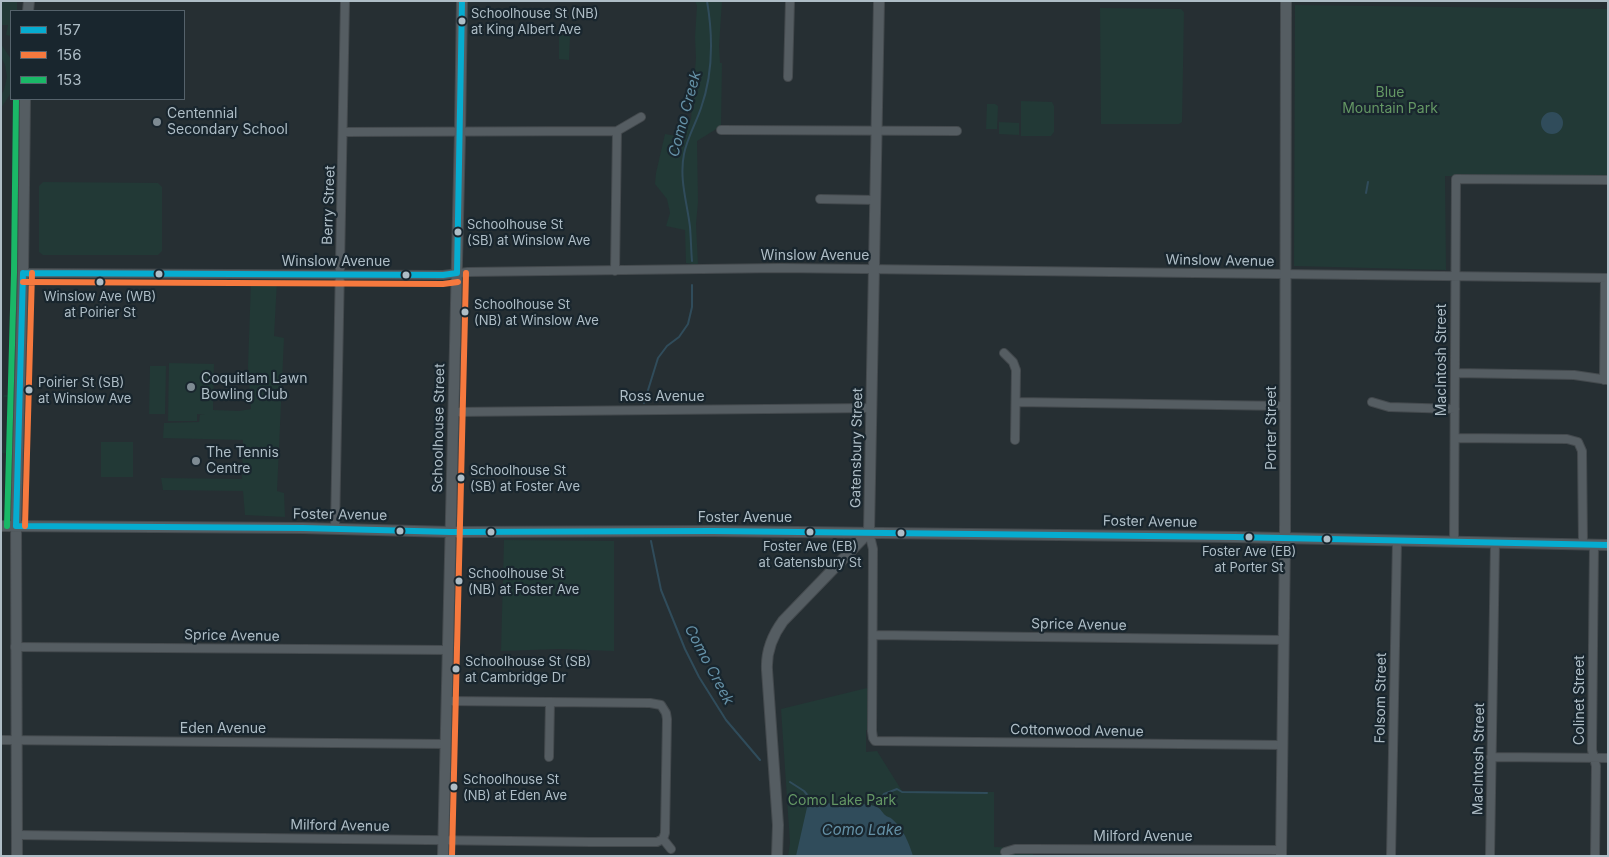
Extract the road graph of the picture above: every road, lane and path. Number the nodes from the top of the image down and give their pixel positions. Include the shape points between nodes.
1 (344, 1) edge
2 (462, 1) edge
3 (790, 1) edge
4 (879, 1) edge
5 (1286, 1) edge
6 (788, 77) dead end
7 (25, 100) edge
8 (641, 117) dead end
9 (721, 130) dead end
10 (876, 130) junction
11 (617, 131) junction
12 (957, 131) dead end
13 (343, 132) junction
14 (460, 133) junction
15 (1608, 180) edge
16 (820, 199) dead end
17 (875, 200) junction
18 (874, 269) junction
19 (615, 271) junction
20 (23, 273) junction
21 (457, 273) junction
22 (339, 274) junction
23 (1286, 274) junction
24 (1455, 276) junction
25 (1606, 278) edge
26 (1004, 353) dead end
27 (1455, 373) junction
28 (1606, 380) edge
29 (1016, 402) junction
30 (1372, 402) dead end
31 (1286, 406) junction
32 (872, 408) junction
33 (1455, 409) junction
34 (453, 412) junction
35 (1455, 438) junction
36 (1015, 440) dead end
37 (1, 526) edge
38 (16, 526) junction
39 (335, 529) junction
40 (451, 532) junction
41 (869, 532) junction
42 (1285, 538) junction
43 (1397, 541) junction
44 (1454, 542) junction
45 (1495, 543) junction
46 (1583, 544) junction
47 (1594, 544) junction
48 (1608, 545) edge
49 (873, 635) junction
50 (1284, 640) junction
51 (16, 647) junction
52 (448, 650) junction
53 (447, 701) junction
54 (550, 702) junction
55 (1, 740) edge
56 (16, 740) junction
57 (445, 744) junction
58 (1282, 745) junction
59 (549, 757) dead end
60 (1491, 757) junction
61 (1594, 758) junction
62 (1608, 758) edge
63 (17, 835) junction
64 (663, 839) junction
65 (443, 840) junction
66 (671, 849) dead end
67 (1005, 852) dead end
68 (1281, 853) edge
69 (17, 856) edge
70 (443, 856) edge
71 (777, 856) edge
72 (1391, 856) edge
73 (1490, 856) edge
74 (1594, 856) edge

1 - 13 street, Berry Street
2 - 14 street, Schoolhouse Street
3 - 6 street
4 - 10 street, Gatensbury Street
5 - 23 street, Porter Street
7 - 20 street
8 - 11 street
9 - 10 street
10 - 12 street
10 - 17 street, Gatensbury Street
11 - 14 street
11 - 19 street
13 - 14 street
13 - 22 street, Berry Street
14 - 21 street, Schoolhouse Street
15 - 24 street, MacIntosh Street via 1456,179
16 - 17 street
17 - 18 street, Gatensbury Street
18 - 19 street, Winslow Avenue
18 - 23 street, Winslow Avenue
18 - 32 street, Gatensbury Street
19 - 21 street, Winslow Avenue
20 - 22 street, Winslow Avenue
20 - 38 street
21 - 22 street, Winslow Avenue
21 - 34 street, Schoolhouse Street
22 - 39 street, Berry Street
23 - 24 street, Winslow Avenue
23 - 31 street, Porter Street
24 - 25 street, Winslow Avenue
24 - 27 street, MacIntosh Street
25 - 28 street
26 - 29 street via 1016,370
27 - 28 street via 1574,375
27 - 33 street, MacIntosh Street
29 - 31 street
29 - 36 street
30 - 33 street via 1389,407
31 - 42 street, Porter Street
32 - 34 street, Ross Avenue
32 - 41 street, Gatensbury Street
33 - 35 street, MacIntosh Street
34 - 40 street, Schoolhouse Street
35 - 44 street, MacIntosh Street
35 - 46 street via 1571,439 1578,442 1582,451
37 - 38 street, Foster Avenue
38 - 39 street, Foster Avenue
38 - 51 street
39 - 40 street, Foster Avenue
40 - 41 street, Foster Avenue
40 - 52 street, Schoolhouse Street
41 - 42 street, Foster Avenue
41 - 49 street via 873,549
41 - 71 street via 783,621 768,651 779,828
42 - 43 street, Foster Avenue
42 - 50 street, Porter Street
43 - 44 street, Foster Avenue
43 - 72 street, Folsom Street
44 - 45 street, Foster Avenue
45 - 46 street, Foster Avenue
45 - 60 street, MacIntosh Street
46 - 47 street, Foster Avenue
47 - 48 street, Foster Avenue
47 - 61 street, Colinet Street
49 - 50 street, Sprice Avenue
49 - 58 street, Cottonwood Avenue via 873,738 877,742
50 - 58 street, Porter Street
51 - 52 street, Sprice Avenue
51 - 56 street
52 - 53 street, Schoolhouse Street
53 - 54 street
53 - 57 street, Schoolhouse Street
54 - 59 street
54 - 64 street via 661,705 667,719 666,833
55 - 56 street, Eden Avenue
56 - 57 street, Eden Avenue
56 - 63 street
57 - 65 street, Schoolhouse Street
58 - 68 street, Porter Street
60 - 61 street
60 - 73 street, MacIntosh Street
61 - 62 street
61 - 74 street, Colinet Street
63 - 65 street, Milford Avenue
63 - 69 street
64 - 65 street, Milford Avenue via 657,842
64 - 66 street
65 - 70 street, Schoolhouse Street
67 - 68 street, Milford Avenue via 1032,849

